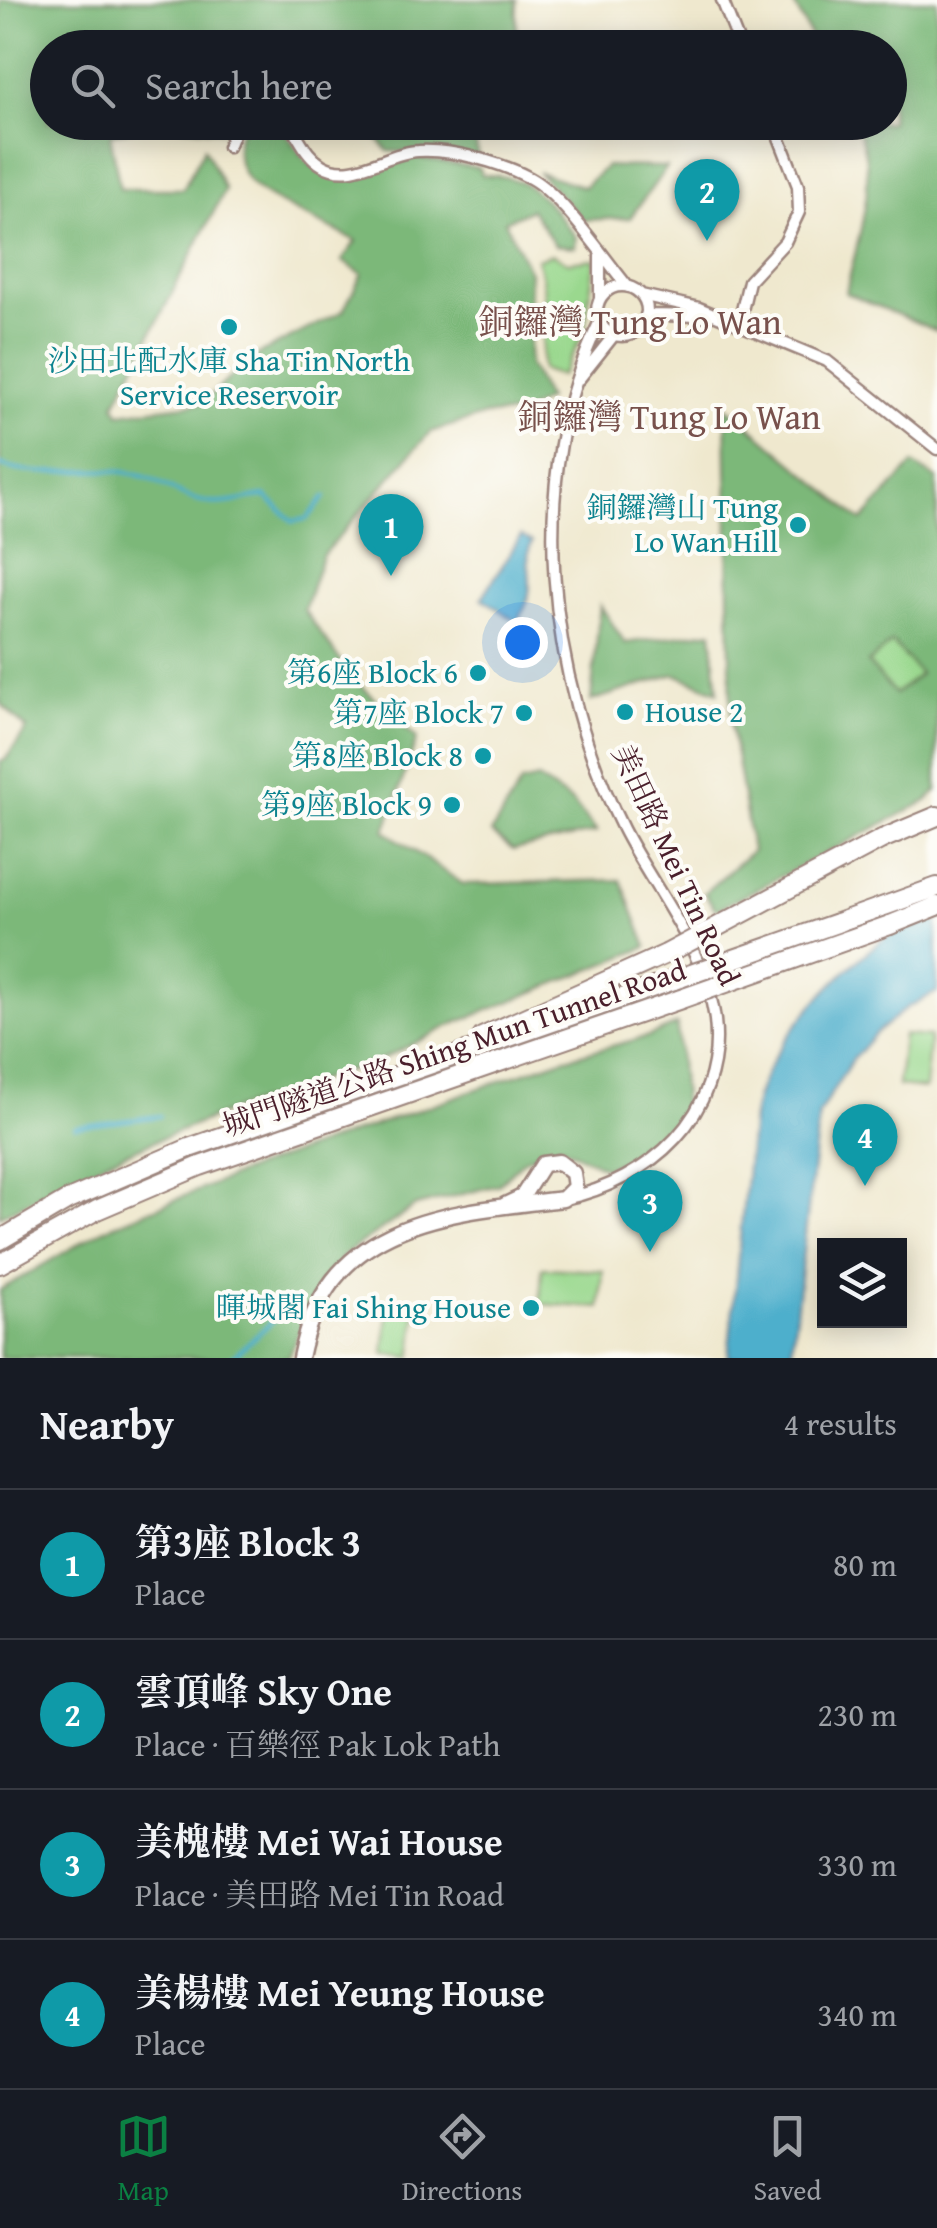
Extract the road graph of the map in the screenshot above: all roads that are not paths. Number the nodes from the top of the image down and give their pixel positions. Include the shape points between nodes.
1 (722, 0) edge
2 (734, 30) edge
3 (231, 140) edge
4 (300, 140) edge
5 (779, 140) edge
6 (228, 147) dead end
7 (600, 255) junction
8 (628, 287) junction
9 (641, 295) junction
10 (599, 303) junction
11 (646, 315) junction
12 (716, 316) junction
13 (600, 322) junction
14 (739, 324) junction
15 (614, 334) junction
16 (576, 384) junction
17 (937, 449) edge
18 (937, 816) edge
19 (937, 887) edge
20 (937, 906) edge
21 (937, 914) edge
22 (890, 924) junction
23 (396, 1078) junction
24 (563, 1199) junction
25 (505, 1205) junction
26 (0, 1240) edge
27 (0, 1264) edge
28 (300, 1358) edge

1 - 2 street
3 - 6 street
4 - 7 street via 311,156 336,170 428,150 522,174 550,194
5 - 14 street via 795,178 799,212 785,242 750,281
7 - 8 street
7 - 10 street
8 - 9 street
8 - 10 street via 607,291
9 - 11 street
9 - 12 street
10 - 13 street
11 - 12 street
11 - 15 street via 632,334
12 - 14 street
13 - 15 street
13 - 16 street, 美田路 Mei Tin Road
14 - 17 street via 827,361
15 - 16 street, 美田路 Mei Tin Road
16 - 24 street, 美田路 Mei Tin Road via 561,429 554,506 568,664 609,798 702,973 715,1043 703,1096 675,1142 625,1179
18 - 23 highway, bridge via 666,954
19 - 23 highway, 城門隧道公路 Shing Mun Tunnel Road, bridge
20 - 22 highway, 城門隧道公路 Shing Mun Tunnel Road
21 - 22 highway
22 - 27 highway, 城門隧道公路 Shing Mun Tunnel Road, bridge via 200,1166 97,1210
23 - 26 highway, 城門隧道公路 Shing Mun Tunnel Road via 147,1164
24 - 25 street, 美田路 Mei Tin Road
24 - 25 street via 574,1189 574,1178 566,1166 551,1162 536,1169 522,1197
25 - 28 street, 美田路 Mei Tin Road via 422,1220 370,1245 324,1295

